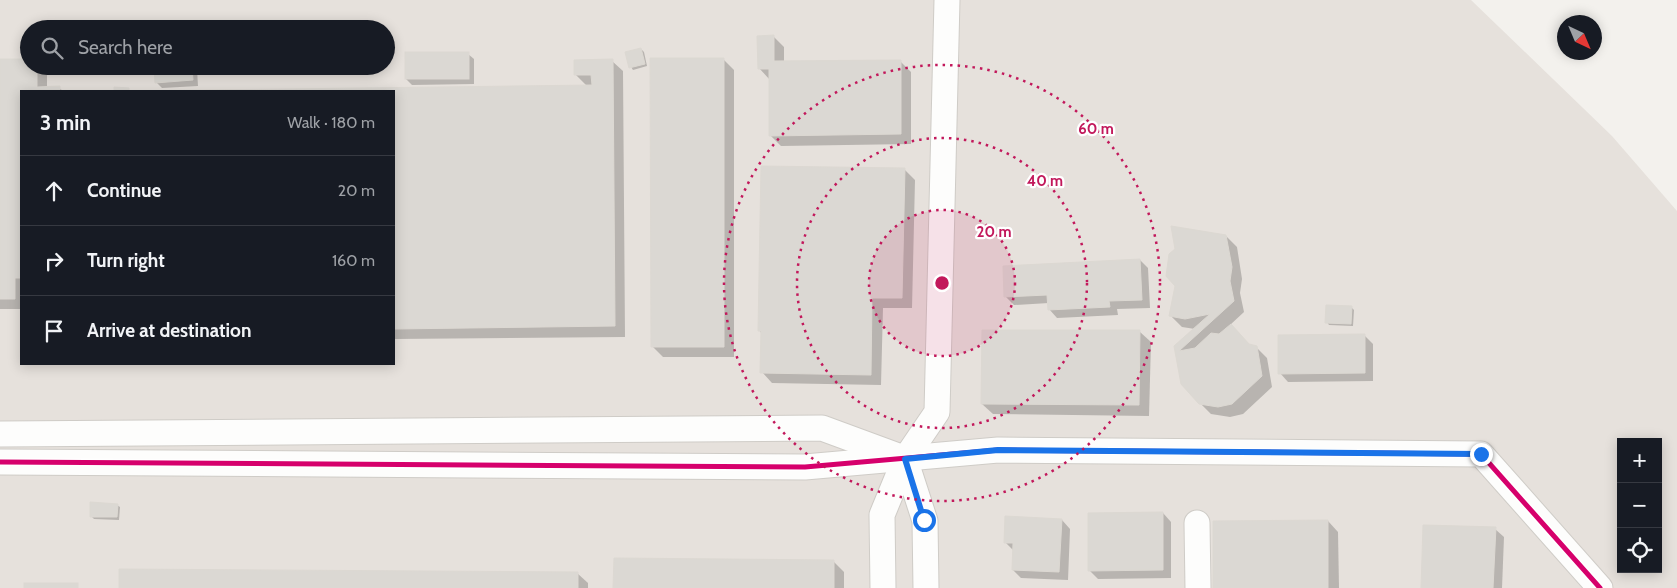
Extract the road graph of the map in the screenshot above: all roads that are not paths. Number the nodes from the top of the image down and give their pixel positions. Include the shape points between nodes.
1 (947, 0) edge
2 (0, 434) edge
3 (905, 459) junction
4 (0, 462) edge
5 (1197, 523) dead end
6 (883, 588) edge
7 (926, 588) edge
8 (1198, 588) edge
9 (1600, 588) edge

1 - 3 street via 937,412
2 - 3 street via 822,428
3 - 4 street via 805,467
3 - 6 street via 882,515
3 - 7 street via 924,520
3 - 9 street via 998,450 1481,454
5 - 8 street

